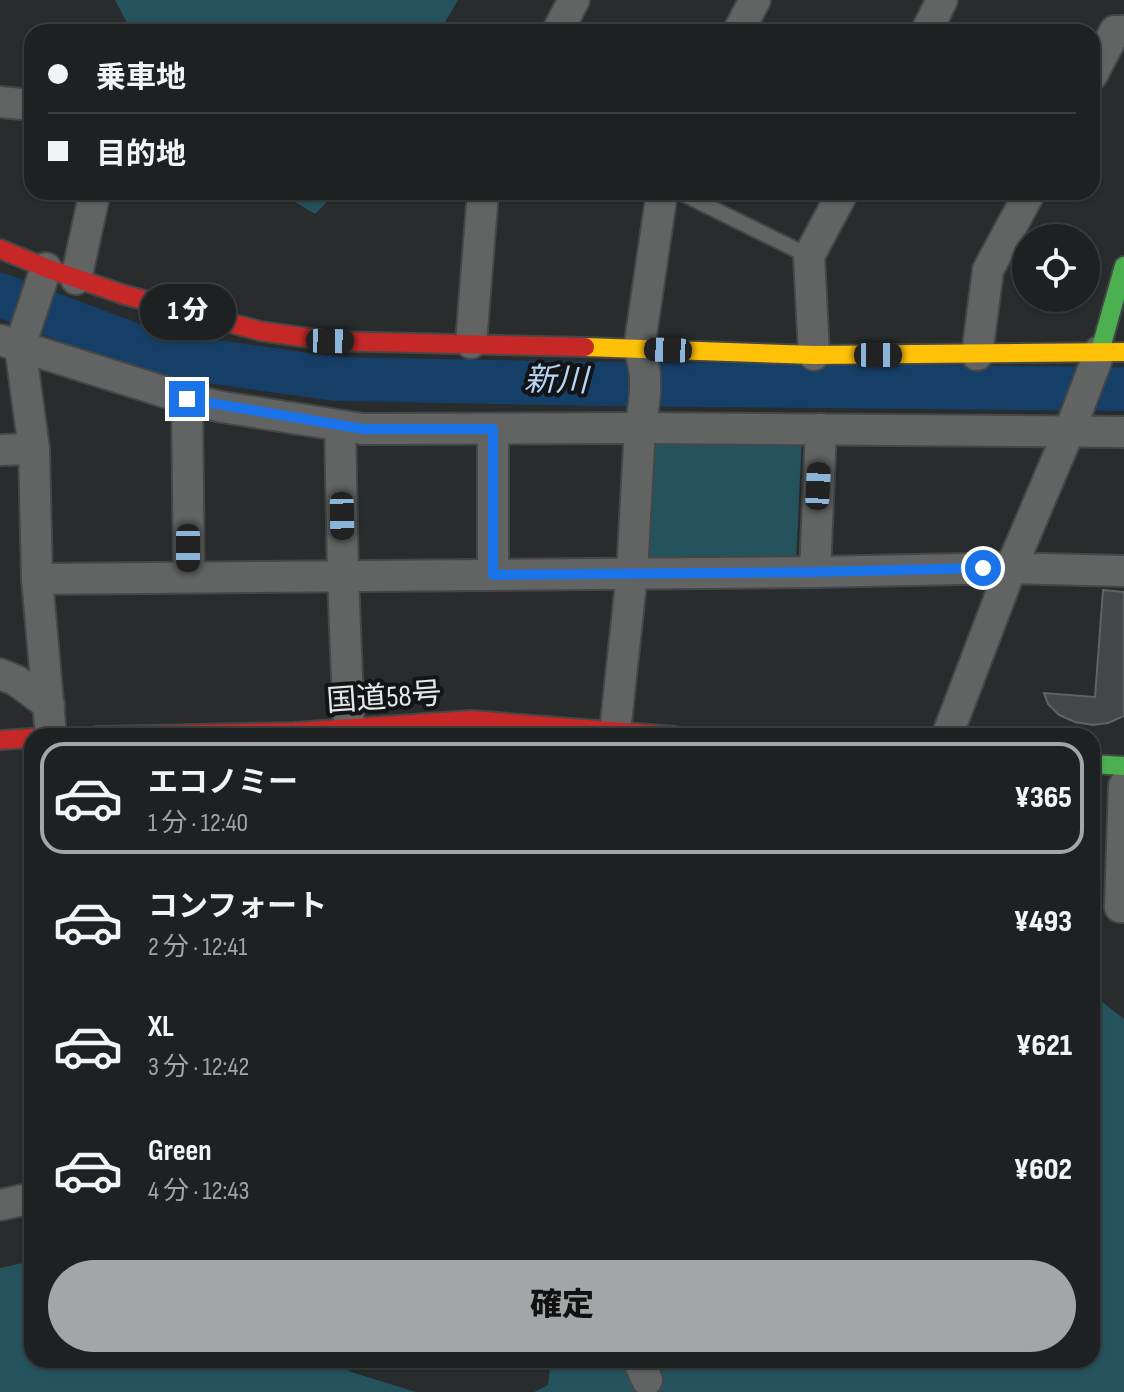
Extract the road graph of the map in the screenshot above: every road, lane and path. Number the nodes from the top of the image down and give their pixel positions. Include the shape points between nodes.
1 (574, 0) edge
2 (755, 0) edge
3 (942, 0) edge
4 (561, 24) edge
5 (742, 24) edge
6 (931, 24) edge
7 (1124, 31) edge
8 (1100, 60) edge
9 (0, 102) edge
10 (24, 104) edge
11 (93, 200) edge
12 (482, 200) edge
13 (661, 200) edge
14 (695, 200) edge
15 (839, 200) edge
16 (1026, 200) edge
17 (0, 249) edge
18 (809, 256) junction
19 (1124, 266) edge
20 (46, 268) junction
21 (76, 279) junction
22 (10, 343) edge
23 (471, 343) junction
24 (1107, 354) edge
25 (814, 355) junction
26 (977, 355) junction
27 (642, 357) junction
28 (187, 399) junction
29 (641, 421) junction
30 (1071, 424) junction
31 (340, 427) junction
32 (493, 429) junction
33 (821, 429) junction
34 (1124, 432) edge
35 (34, 449) junction
36 (0, 450) edge
37 (1011, 568) junction
38 (1124, 571) edge
39 (815, 572) junction
40 (632, 573) junction
41 (493, 575) junction
42 (343, 576) junction
43 (189, 577) junction
44 (37, 579) junction
45 (0, 674) edge
46 (49, 705) junction
47 (50, 728) edge
48 (349, 728) joint
49 (470, 728) edge
50 (615, 728) edge
51 (950, 728) edge
52 (24, 738) edge
53 (0, 740) edge
54 (1100, 764) edge
55 (1124, 766) edge
56 (1124, 786) edge
57 (1124, 907) edge
58 (24, 1200) edge
59 (0, 1205) edge

1 - 4 street
2 - 5 street
3 - 6 street
7 - 8 street via 1115,31
9 - 10 street
11 - 21 street
12 - 23 street
13 - 27 street
14 - 18 lane
15 - 18 street
16 - 26 street via 988,270
17 - 20 main road
18 - 25 street
19 - 24 main road
20 - 21 main road
20 - 22 street
21 - 23 main road via 260,331 330,341
22 - 28 street
22 - 35 street
23 - 27 main road
24 - 26 main road
24 - 30 street
25 - 26 main road
25 - 27 main road
27 - 29 street
28 - 31 street
28 - 43 street
29 - 32 street
29 - 33 street
29 - 40 street
30 - 33 street
30 - 34 street
30 - 37 street
31 - 32 street
31 - 42 street
32 - 41 street
33 - 39 street
35 - 36 street
35 - 44 street
37 - 38 street
37 - 39 street
37 - 51 street
39 - 40 street
40 - 41 street
40 - 50 street
41 - 42 street
42 - 43 street
42 - 48 street
43 - 44 street
44 - 46 street
45 - 46 street
46 - 47 street
48 - 49 main road, 国道58号
52 - 53 main road
54 - 55 main road
56 - 57 street
58 - 59 street

